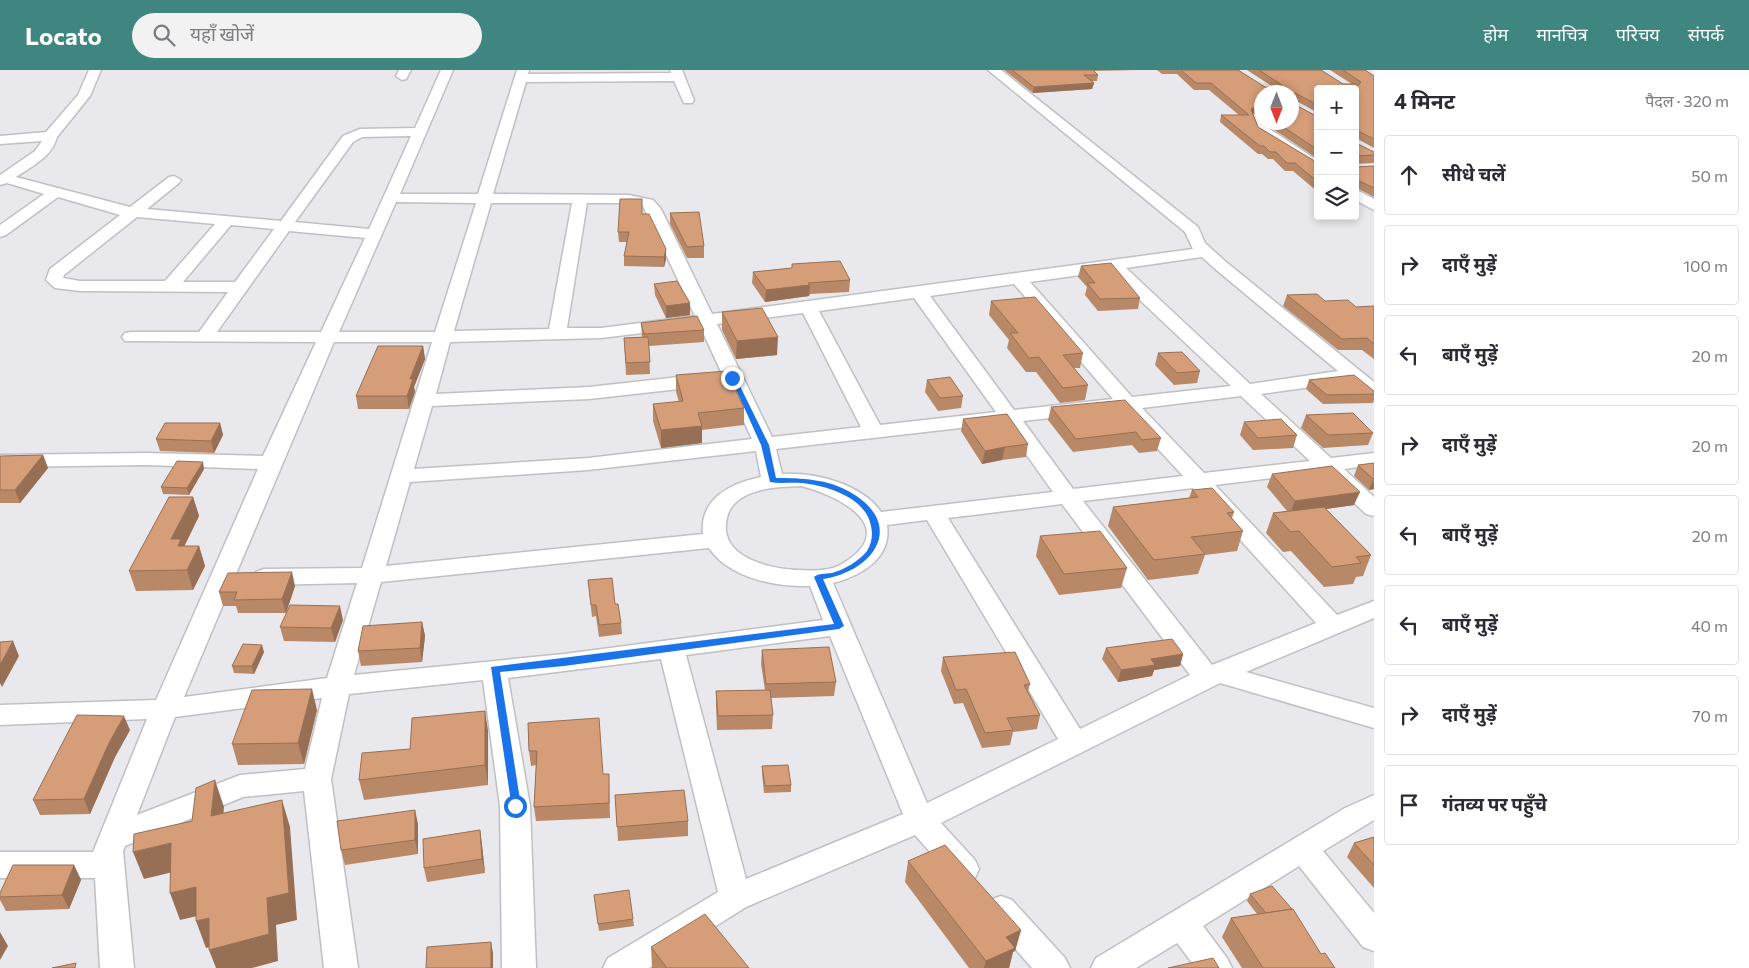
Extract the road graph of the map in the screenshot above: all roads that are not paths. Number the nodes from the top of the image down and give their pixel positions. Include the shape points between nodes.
1 (95, 70) edge
2 (447, 70) edge
3 (994, 70) edge
4 (522, 74) edge
5 (677, 74) edge
6 (688, 100) dead end
7 (1262, 130) edge
8 (419, 132) junction
9 (50, 136) junction
10 (0, 140) edge
11 (1314, 165) edge
12 (3, 180) edge
13 (174, 180) dead end
14 (54, 193) junction
15 (1359, 195) edge
16 (390, 198) junction
17 (485, 200) junction
18 (580, 200) junction
19 (1372, 202) edge
20 (132, 212) junction
21 (227, 220) junction
22 (284, 225) junction
23 (0, 232) edge
24 (375, 234) junction
25 (1206, 252) junction
26 (1113, 265) junction
27 (1018, 278) junction
28 (170, 286) junction
29 (240, 287) junction
30 (918, 292) junction
31 (808, 307) junction
32 (704, 320) junction
33 (557, 334) junction
34 (131, 337) dead end
35 (204, 337) junction
36 (327, 337) junction
37 (444, 337) junction
38 (1353, 375) junction
39 (732, 378) junction
40 (1246, 390) junction
41 (1374, 392) edge
42 (426, 400) junction
43 (1128, 404) junction
44 (1009, 417) junction
45 (874, 433) junction
46 (765, 445) junction
47 (1374, 459) edge
48 (0, 461) edge
49 (272, 463) junction
50 (1327, 465) junction
51 (403, 476) junction
52 (1198, 480) junction
53 (773, 481) junction
54 (1067, 496) junction
55 (1374, 509) edge
56 (934, 513) junction
57 (874, 520) junction
58 (716, 540) junction
59 (372, 576) junction
60 (818, 577) junction
61 (223, 578) junction
62 (1374, 609) edge
63 (839, 626) junction
64 (1333, 626) junction
65 (671, 649) junction
66 (494, 669) junction
67 (1212, 676) junction
68 (338, 686) junction
69 (165, 709) junction
70 (0, 715) edge
71 (1374, 718) edge
72 (1075, 743) junction
73 (317, 779) junction
74 (1374, 807) edge
75 (920, 820) junction
76 (1303, 848) junction
77 (111, 852) junction
78 (0, 865) edge
79 (735, 898) junction
80 (1181, 922) junction
81 (1374, 937) edge
82 (117, 968) edge
83 (341, 968) edge
84 (519, 968) edge
85 (620, 968) edge
86 (1052, 968) edge
87 (1108, 968) edge
88 (1215, 968) edge

1 - 9 street via 84,96
2 - 8 street
3 - 25 street via 1192,230 1198,245
4 - 5 street
4 - 17 street
5 - 6 street
7 - 11 street
8 - 16 street
8 - 22 street via 353,135
9 - 10 street
9 - 12 street via 48,145 40,154
12 - 14 street
13 - 20 street
14 - 20 street
14 - 23 street
15 - 19 street
16 - 17 street
16 - 24 street
17 - 18 street
17 - 37 street
18 - 32 street via 629,199 648,203
18 - 33 street
20 - 21 street
20 - 28 street via 56,273 54,280 80,286
21 - 22 street
21 - 28 street
22 - 24 street
22 - 29 street
24 - 36 street
25 - 26 street
25 - 38 street
26 - 27 street
26 - 40 street
27 - 30 street
27 - 43 street
28 - 29 street
29 - 35 street
30 - 31 street
30 - 44 street
31 - 32 street
31 - 45 street
32 - 33 street via 601,333
32 - 39 street
33 - 37 street
34 - 35 street
35 - 36 street
36 - 37 street
36 - 49 street
37 - 42 street
38 - 40 street
38 - 41 street
39 - 42 street via 589,393
39 - 46 street
40 - 43 street
40 - 50 street
42 - 51 street
43 - 44 street
43 - 52 street
44 - 45 street
44 - 54 street
45 - 46 street
46 - 51 street via 588,464
46 - 53 street
47 - 50 street
48 - 49 street via 146,459
49 - 61 street
50 - 52 street
50 - 55 street
51 - 59 street
52 - 54 street
52 - 64 street
53 - 57 street via 801,480 847,493 864,505
53 - 58 street via 753,485 734,494 719,507 713,523
54 - 56 street
54 - 67 street
56 - 57 street
56 - 72 street
57 - 60 street via 877,536 872,551 858,564 835,575
58 - 59 street
58 - 60 street via 729,557 750,570 777,577
59 - 61 street
59 - 68 street
60 - 63 street
61 - 69 street
62 - 64 street
63 - 65 street
63 - 75 street
64 - 67 street
65 - 66 street
65 - 79 street
66 - 68 street
66 - 84 street via 515,806
67 - 71 street
67 - 72 street
68 - 69 street
68 - 73 street
69 - 70 street
69 - 77 street
72 - 75 street
73 - 77 street via 240,786
73 - 83 street
74 - 76 street
75 - 79 street
75 - 86 street
76 - 80 street
76 - 81 street
77 - 78 street
77 - 82 street
79 - 85 street
80 - 87 street
80 - 88 street

